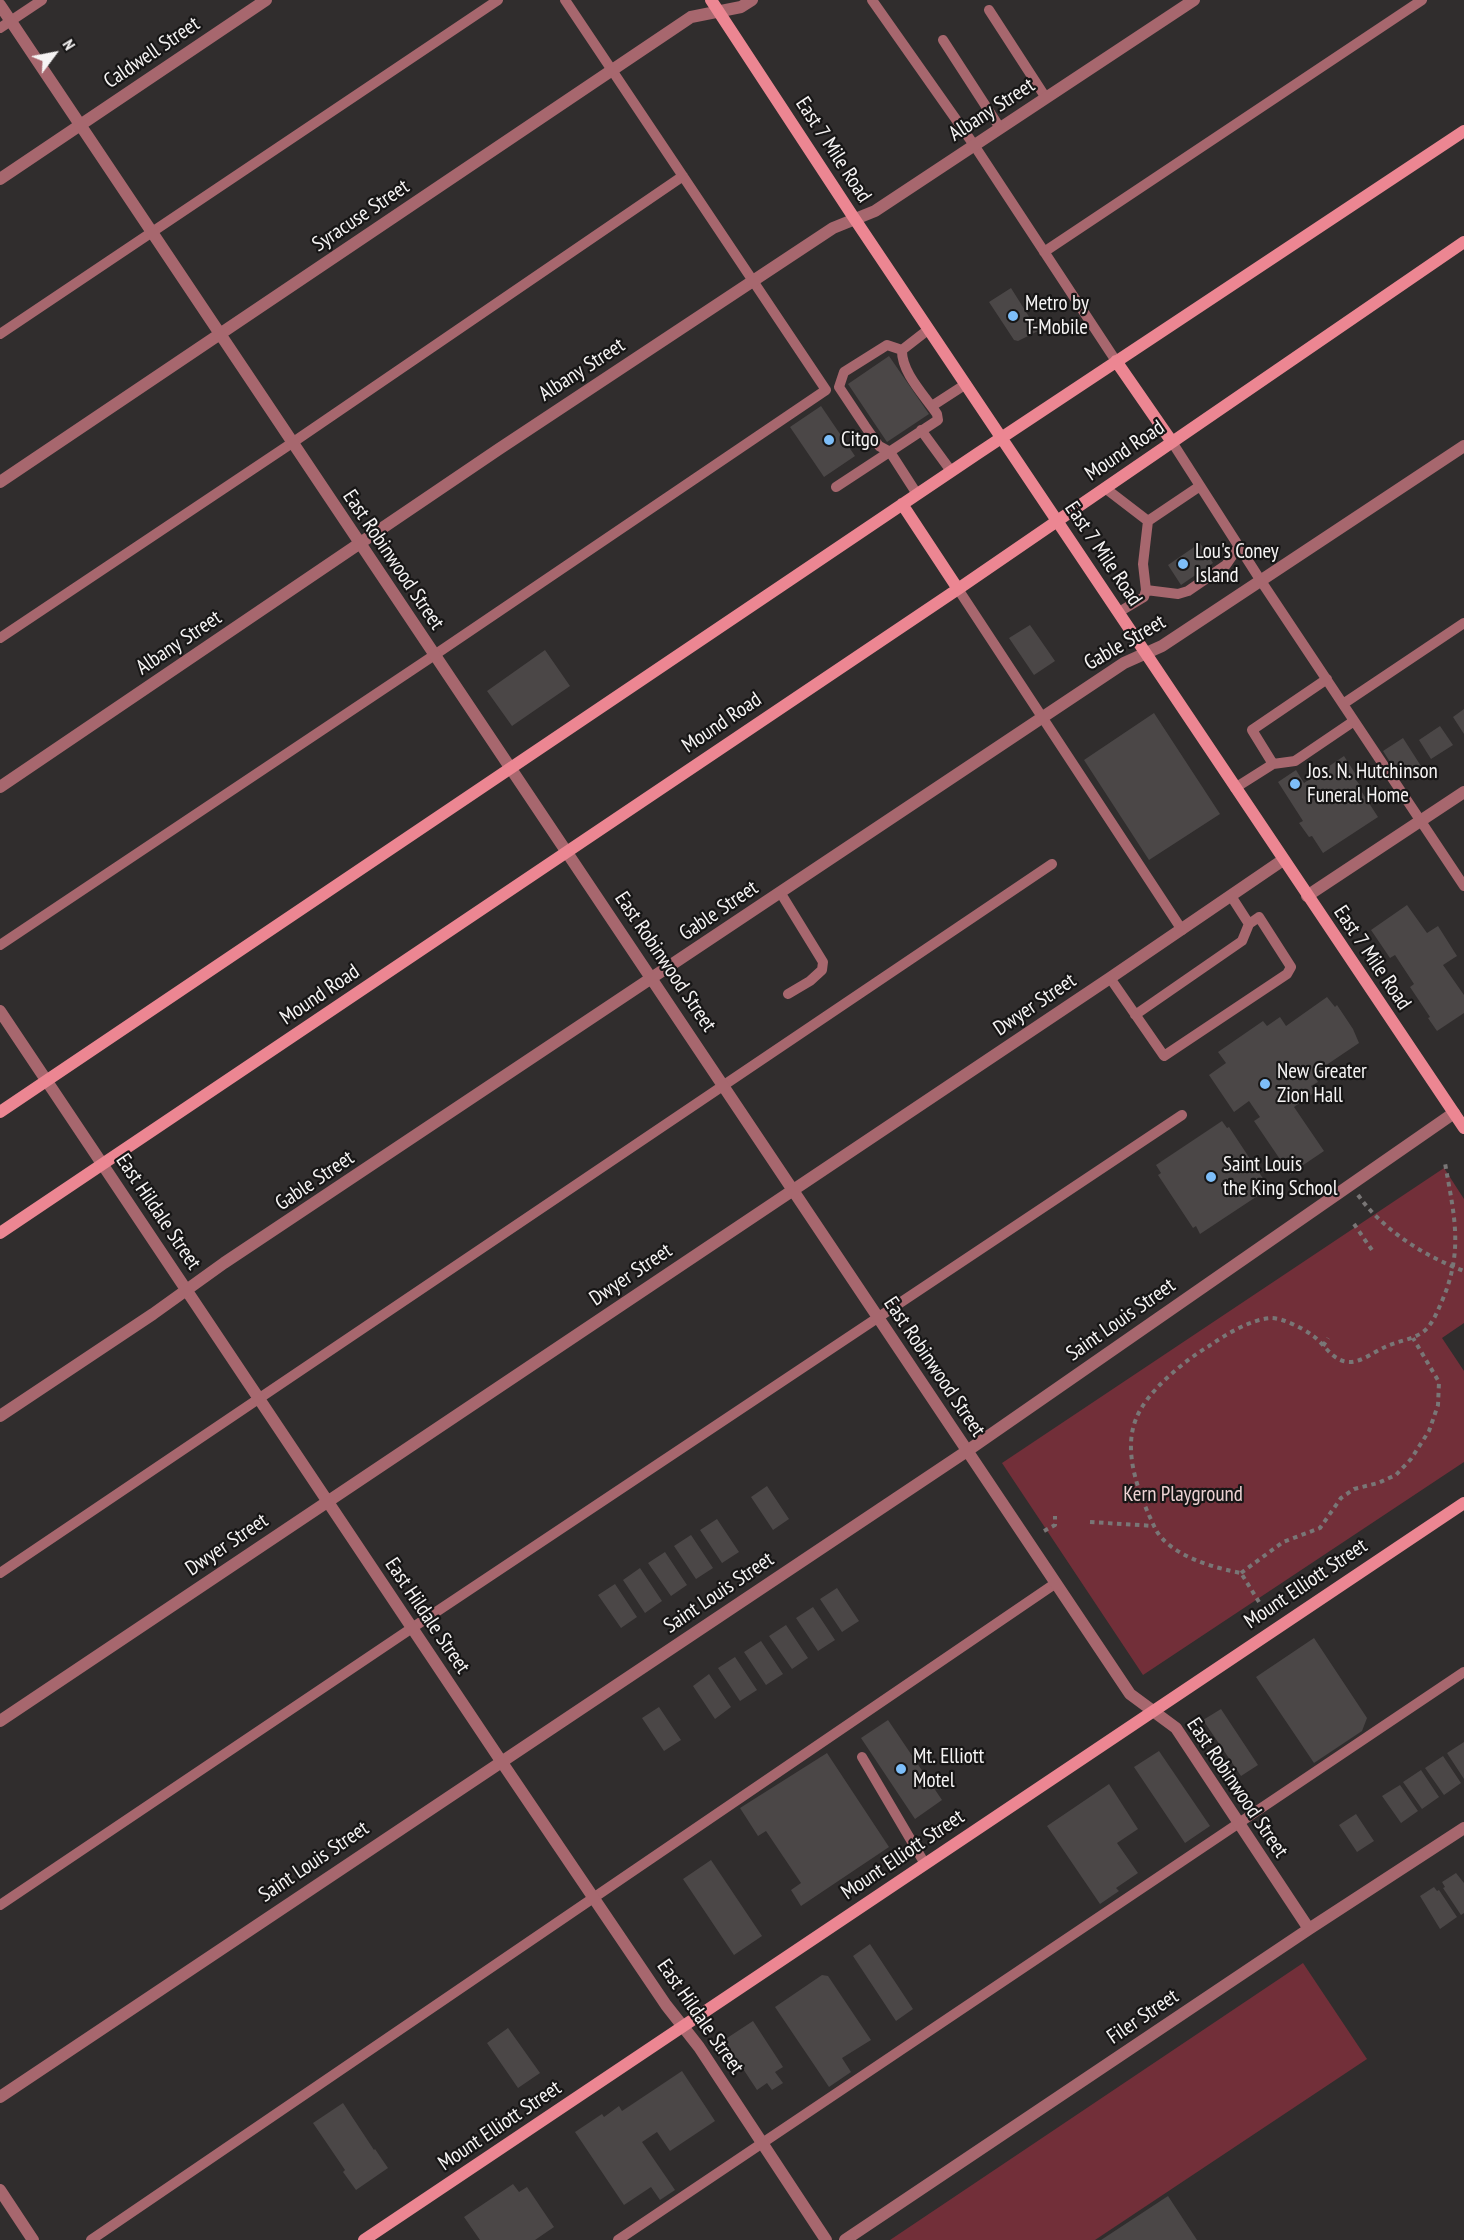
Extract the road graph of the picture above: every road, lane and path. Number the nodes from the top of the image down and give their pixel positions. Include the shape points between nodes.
1 (42, 0) edge
2 (266, 0) edge
3 (498, 0) edge
4 (565, 0) edge
5 (711, 0) edge
6 (752, 0) edge
7 (872, 0) edge
8 (1194, 0) edge
9 (1422, 0) edge
10 (0, 5) edge
11 (989, 10) dead end
12 (719, 12) junction
13 (5, 24) edge
14 (943, 40) dead end
15 (612, 70) junction
16 (1046, 98) junction
17 (80, 125) junction
18 (1000, 128) junction
19 (1464, 131) edge
20 (974, 145) junction
21 (683, 176) junction
22 (0, 179) edge
23 (854, 218) junction
24 (151, 232) junction
25 (1464, 242) edge
26 (1044, 252) junction
27 (753, 281) junction
28 (929, 329) junction
29 (0, 334) edge
30 (219, 334) junction
31 (902, 350) junction
32 (1116, 361) junction
33 (966, 384) junction
34 (932, 406) junction
35 (921, 430) junction
36 (1002, 437) junction
37 (1172, 442) junction
38 (292, 443) junction
39 (1464, 446) edge
40 (890, 452) junction
41 (951, 471) junction
42 (0, 483) edge
43 (1200, 486) junction
44 (836, 487) dead end
45 (1105, 488) junction
46 (917, 494) junction
47 (902, 504) junction
48 (1058, 521) junction
49 (1148, 522) junction
50 (359, 545) junction
51 (1239, 546) junction
52 (1261, 580) junction
53 (958, 589) junction
54 (1146, 590) junction
55 (1119, 612) junction
56 (1464, 623) edge
57 (0, 638) edge
58 (1145, 653) junction
59 (434, 656) junction
60 (1327, 680) junction
61 (1343, 704) junction
62 (1043, 717) junction
63 (1354, 721) junction
64 (1273, 764) junction
65 (510, 768) junction
66 (0, 787) edge
67 (1235, 788) junction
68 (1464, 792) edge
69 (1421, 820) junction
70 (568, 852) junction
71 (1283, 860) junction
72 (1052, 864) dead end
73 (1464, 886) edge
74 (780, 892) junction
75 (1231, 896) junction
76 (1307, 896) junction
77 (1249, 924) junction
78 (1182, 930) junction
79 (0, 945) edge
80 (1110, 978) junction
81 (652, 979) junction
82 (788, 994) dead end
83 (0, 1011) edge
84 (1135, 1015) junction
85 (47, 1081) junction
86 (724, 1086) junction
87 (0, 1112) edge
88 (1454, 1113) junction
89 (1182, 1115) dead end
90 (1464, 1128) edge
91 (1445, 1163) dead end
92 (103, 1164) junction
93 (1350, 1185) junction
94 (793, 1190) junction
95 (1354, 1224) dead end
96 (0, 1233) edge
97 (1374, 1252) dead end
98 (1453, 1266) junction
99 (1464, 1271) edge
100 (187, 1290) junction
101 (878, 1318) junction
102 (1328, 1338) dead end
103 (1413, 1338) junction
104 (1323, 1346) junction
105 (260, 1399) junction
106 (0, 1416) edge
107 (967, 1451) junction
108 (328, 1503) junction
109 (1464, 1503) edge
110 (1055, 1516) dead end
111 (1090, 1522) dead end
112 (1154, 1526) junction
113 (1044, 1531) dead end
114 (0, 1573) edge
115 (1241, 1573) junction
116 (1056, 1583) junction
117 (1259, 1602) dead end
118 (412, 1628) junction
119 (1464, 1672) edge
120 (1151, 1710) junction
121 (0, 1721) edge
122 (862, 1757) dead end
123 (501, 1761) junction
124 (1239, 1824) junction
125 (1464, 1828) edge
126 (925, 1864) junction
127 (594, 1898) junction
128 (0, 1905) edge
129 (1309, 1929) junction
130 (684, 2028) junction
131 (0, 2097) edge
132 (763, 2143) junction
133 (0, 2190) edge
134 (33, 2240) edge
135 (91, 2240) edge
136 (364, 2240) edge
137 (618, 2240) edge
138 (826, 2240) edge
139 (845, 2240) edge

1 - 13 lane
2 - 17 street, Caldwell Street
3 - 24 lane
4 - 15 lane
5 - 12 main road, East 7 Mile Road
6 - 12 street, Syracuse Street
7 - 20 lane
8 - 16 street, Albany Street
9 - 26 lane
10 - 13 street, East Robinwood Street
11 - 16 lane
12 - 15 street, Syracuse Street via 691,17
12 - 23 main road, East 7 Mile Road
13 - 17 street, East Robinwood Street
14 - 18 lane
15 - 21 lane
15 - 30 street, Syracuse Street
16 - 18 street, Albany Street
17 - 22 street, Caldwell Street
17 - 24 street, East Robinwood Street
18 - 20 street, Albany Street
19 - 32 main road
20 - 23 street, Albany Street via 874,211
20 - 26 lane
21 - 27 lane
21 - 38 lane
23 - 27 street, Albany Street
23 - 28 main road, East 7 Mile Road
24 - 29 lane
24 - 30 street, East Robinwood Street
25 - 37 main road, Mound Road
26 - 32 lane
27 - 50 street, Albany Street
27 - 59 lane via 826,390
28 - 31 lane
28 - 33 main road, East 7 Mile Road
30 - 38 street, East Robinwood Street
30 - 42 street, Syracuse Street
31 - 34 lane via 903,370
31 - 40 lane via 887,345 844,372 839,387 869,423 879,446
32 - 36 main road
32 - 37 main road
33 - 34 lane
33 - 36 main road, East 7 Mile Road
34 - 35 lane via 938,420
35 - 40 lane
35 - 41 lane
36 - 41 main road
36 - 48 main road, East 7 Mile Road
37 - 43 lane
37 - 45 main road, Mound Road
38 - 50 street, East Robinwood Street
38 - 57 lane
39 - 52 street, Gable Street
40 - 44 lane
40 - 46 lane
41 - 46 main road
43 - 49 lane
43 - 51 lane
45 - 48 main road, Mound Road
45 - 49 lane
46 - 47 main road
47 - 53 main road
47 - 65 main road
48 - 53 main road, Mound Road
48 - 55 main road, East 7 Mile Road
49 - 54 lane via 1143,564
50 - 59 street, East Robinwood Street
50 - 66 street, Albany Street
51 - 52 lane
51 - 54 lane via 1226,565 1188,591 1178,594
52 - 58 street, Gable Street via 1162,646
52 - 60 lane
53 - 62 lane
53 - 70 main road, Mound Road
54 - 55 lane via 1144,597
55 - 58 main road, East 7 Mile Road
56 - 61 lane
58 - 62 street, Gable Street
58 - 67 main road, East 7 Mile Road
59 - 65 street, East Robinwood Street
59 - 79 lane
60 - 61 lane
60 - 64 lane via 1252,730
61 - 63 lane
62 - 74 street, Gable Street
62 - 78 lane
63 - 64 lane via 1295,761
63 - 69 lane
64 - 67 lane
65 - 70 street, East Robinwood Street
65 - 85 main road
67 - 71 main road, East 7 Mile Road
68 - 69 street
69 - 73 lane
69 - 76 street
70 - 81 street, East Robinwood Street
70 - 92 main road, Mound Road
71 - 75 street, Dwyer Street
71 - 76 main road, East 7 Mile Road
72 - 86 lane
74 - 81 street, Gable Street
74 - 82 lane via 823,962 822,969 810,981
75 - 77 lane
75 - 78 street, Dwyer Street
76 - 88 main road, East 7 Mile Road
77 - 84 lane via 1242,941
77 - 84 lane via 1259,917 1291,967 1287,974 1164,1056
78 - 80 street, Dwyer Street
80 - 84 lane
80 - 94 street, Dwyer Street
81 - 86 street, East Robinwood Street
81 - 100 street, Gable Street
83 - 85 street, East Hildale Street
85 - 87 main road
85 - 92 street, East Hildale Street
86 - 94 street, East Robinwood Street
86 - 105 lane
88 - 90 main road, East 7 Mile Road
88 - 93 street, Saint Louis Street
89 - 101 lane
91 - 98 path via 1457,1235
92 - 96 main road, Mound Road
92 - 100 street, East Hildale Street
93 - 98 path via 1371,1213 1442,1263
93 - 107 street, Saint Louis Street
94 - 101 street, East Robinwood Street
94 - 108 street, Dwyer Street
95 - 97 path
98 - 99 path
98 - 103 path via 1434,1318
100 - 105 street, East Hildale Street
100 - 106 street, Gable Street
101 - 107 street, East Robinwood Street
101 - 118 lane
102 - 104 path
103 - 104 path via 1349,1362 1335,1358
103 - 115 path via 1439,1382 1438,1405 1429,1431 1411,1459 1396,1475 1354,1489 1341,1498 1320,1528 1283,1542
104 - 112 path via 1289,1323 1263,1320 1229,1333 1202,1350 1148,1398 1135,1419 1132,1457 1143,1503
105 - 108 street, East Hildale Street
105 - 114 lane
107 - 116 street, East Robinwood Street
107 - 123 street, Saint Louis Street
108 - 118 street, East Hildale Street
108 - 121 street, Dwyer Street
109 - 120 main road, Mount Elliott Street
110 - 113 path via 1055,1526
111 - 112 path
112 - 115 path via 1172,1547 1192,1558
115 - 117 path
116 - 120 street, East Robinwood Street via 1130,1694
116 - 127 lane
118 - 123 street, East Hildale Street
118 - 128 lane
119 - 124 lane
120 - 124 street, East Robinwood Street via 1176,1728
120 - 126 main road, Mount Elliott Street
122 - 126 lane
123 - 127 street, East Hildale Street
123 - 131 street, Saint Louis Street
124 - 129 street, East Robinwood Street
124 - 132 lane
125 - 129 street, Filer Street
126 - 130 main road, Mount Elliott Street
127 - 130 street, East Hildale Street
127 - 135 lane
129 - 139 street, Filer Street
130 - 132 street, East Hildale Street
130 - 136 main road, Mount Elliott Street
132 - 137 lane
132 - 138 street, East Hildale Street
133 - 134 street

